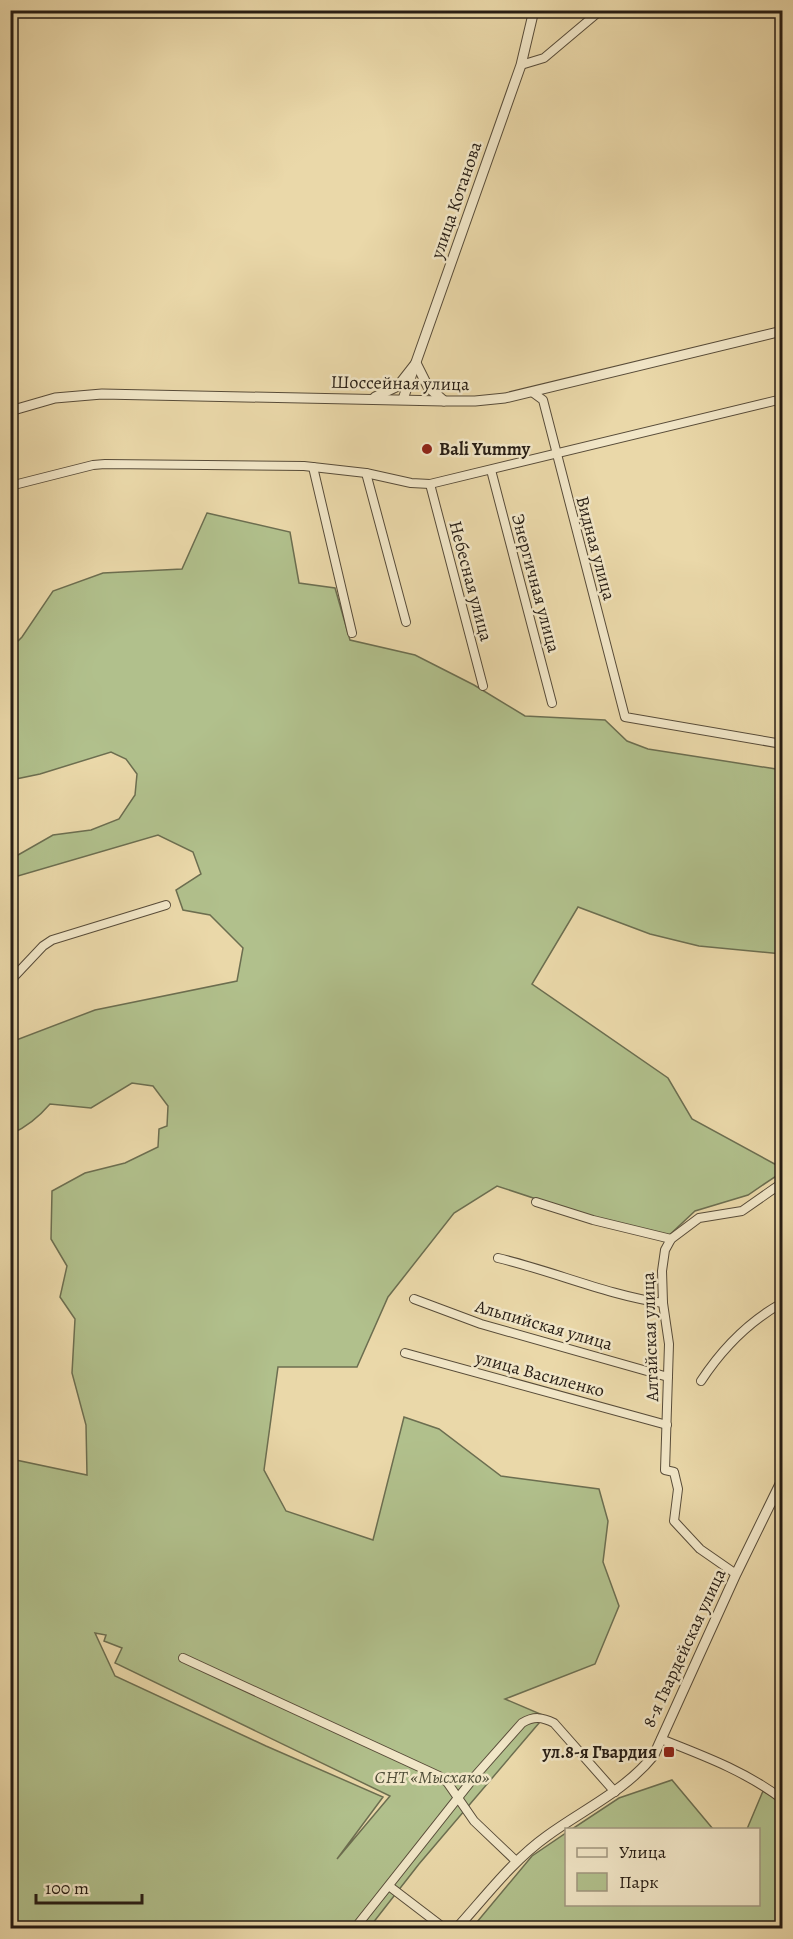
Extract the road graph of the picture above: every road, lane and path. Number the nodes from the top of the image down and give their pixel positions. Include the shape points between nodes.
1 (534, 10) edge
2 (601, 10) edge
3 (521, 65) junction
4 (783, 331) edge
5 (416, 363) junction
6 (531, 392) junction
7 (371, 398) junction
8 (403, 399) junction
9 (783, 399) edge
10 (444, 401) junction
11 (10, 411) edge
12 (556, 455) junction
13 (312, 467) junction
14 (491, 471) junction
15 (366, 473) junction
16 (430, 484) junction
17 (10, 486) edge
18 (406, 622) dead end
19 (352, 633) dead end
20 (483, 686) dead end
21 (552, 703) dead end
22 (783, 744) edge
23 (166, 905) dead end
24 (10, 981) edge
25 (783, 1183) edge
26 (536, 1202) dead end
27 (671, 1239) junction
28 (498, 1258) dead end
29 (414, 1299) dead end
30 (663, 1303) junction
31 (783, 1303) edge
32 (405, 1353) dead end
33 (668, 1377) junction
34 (701, 1381) dead end
35 (667, 1425) junction
36 (783, 1480) edge
37 (773, 1500) junction
38 (783, 1505) edge
39 (736, 1574) junction
40 (183, 1658) dead end
41 (661, 1739) junction
42 (615, 1792) junction
43 (783, 1799) edge
44 (458, 1800) junction
45 (516, 1861) junction
46 (389, 1886) junction
47 (355, 1929) edge
48 (444, 1929) edge
49 (458, 1929) edge

1 - 3 street, улица Котанова
2 - 3 street via 550,54
3 - 5 street, улица Котанова
4 - 6 street, Шоссейная улица
5 - 7 street via 398,386
5 - 8 street, улица Котанова
5 - 10 street via 428,387
6 - 10 street, Шоссейная улица via 475,401
6 - 12 street, Видная улица via 543,400
7 - 8 street, Шоссейная улица
7 - 11 street, Шоссейная улица via 102,394 55,398
8 - 10 street, Шоссейная улица
9 - 12 street
12 - 14 street
12 - 22 street, Видная улица via 625,717
13 - 15 street
13 - 17 street via 105,464
13 - 19 street
14 - 16 street
14 - 21 street, Энергичная улица
15 - 16 street
15 - 18 street
16 - 20 street, Небесная улица
23 - 24 street via 52,940
25 - 27 street via 742,1211 699,1218
26 - 27 street
27 - 30 street, Алтайская улица via 662,1260
28 - 30 street
29 - 33 street, Альпийская улица via 481,1324
30 - 33 street, Алтайская улица
31 - 34 street via 744,1329
32 - 35 street, улица Василенко
33 - 35 street, Алтайская улица
35 - 39 street, Алтайская улица via 665,1470 674,1472 678,1489 674,1521 700,1549
36 - 37 street, 8-я Гвардейская улица
37 - 38 street
37 - 39 street, 8-я Гвардейская улица
39 - 41 street, 8-я Гвардейская улица
40 - 44 street via 439,1776
41 - 42 street, 8-я Гвардейская улица via 642,1770
41 - 43 street via 728,1765
42 - 44 street via 554,1723 538,1717 522,1723
42 - 45 street, 8-я Гвардейская улица
44 - 45 street
44 - 46 street
45 - 49 street, 8-я Гвардейская улица
46 - 47 street
46 - 48 street

